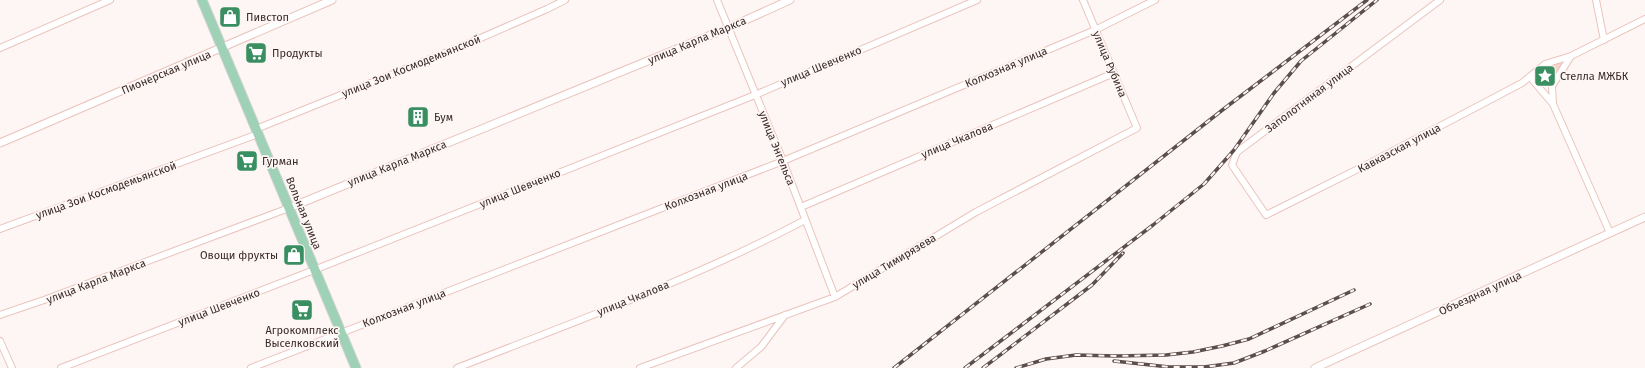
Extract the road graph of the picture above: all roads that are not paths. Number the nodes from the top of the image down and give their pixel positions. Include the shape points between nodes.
1 (110, 0) edge
2 (202, 0) edge
3 (332, 0) edge
4 (565, 0) edge
5 (717, 0) edge
6 (790, 0) edge
7 (977, 0) edge
8 (1083, 0) edge
9 (1155, 0) edge
10 (1440, 0) edge
11 (1596, 0) edge
12 (1645, 19) edge
13 (728, 28) junction
14 (1095, 30) junction
15 (1604, 40) junction
16 (222, 47) junction
17 (0, 48) edge
18 (1571, 56) junction
19 (1114, 73) junction
20 (1530, 77) junction
21 (755, 94) junction
22 (1553, 104) junction
23 (1137, 128) joint
24 (257, 132) junction
25 (0, 143) edge
26 (783, 161) junction
27 (801, 207) junction
28 (289, 208) junction
29 (1266, 215) joint
30 (1645, 217) edge
31 (805, 220) junction
32 (0, 229) edge
33 (1610, 233) junction
34 (314, 270) junction
35 (835, 297) junction
36 (0, 315) edge
37 (785, 315) junction
38 (341, 333) junction
39 (0, 341) edge
40 (12, 368) edge
41 (61, 368) edge
42 (251, 368) edge
43 (356, 368) edge
44 (457, 368) edge
45 (640, 368) edge
46 (736, 368) edge
47 (1315, 368) edge

1 - 17 street
2 - 16 main road, Вольная улица
3 - 16 street, Пионерская улица
4 - 24 street, улица Зои Космодемьянской
5 - 13 street, улица Энгельса
6 - 13 street, улица Карла Маркса
7 - 21 street, улица Шевченко
8 - 14 street, улица Рубина
9 - 14 street, Колхозная улица
10 - 29 street, Заполотняная улица via 1237,152 1232,165
11 - 15 street
12 - 15 street, Кавказская улица
13 - 21 street, улица Энгельса
13 - 28 street, улица Карла Маркса
14 - 19 street, улица Рубина
14 - 26 street, Колхозная улица
15 - 18 street, Кавказская улица
16 - 24 main road, Вольная улица
16 - 25 street, Пионерская улица
18 - 20 street, Кавказская улица via 1545,64
18 - 22 street via 1552,86
19 - 23 street, улица Рубина
19 - 27 street, улица Чкалова
20 - 22 street
20 - 29 street, Кавказская улица via 1382,157
21 - 26 street, улица Энгельса
21 - 34 street, улица Шевченко
22 - 33 street
23 - 35 street, улица Тимирязева via 976,212
24 - 28 main road, Вольная улица
24 - 32 street, улица Зои Космодемьянской
26 - 27 street, улица Энгельса
26 - 38 street, Колхозная улица
27 - 31 street, улица Энгельса
28 - 34 main road, Вольная улица
28 - 36 street, улица Карла Маркса
30 - 33 street, Объездная улица
31 - 35 street, улица Энгельса
31 - 44 street, улица Чкалова via 762,243 672,283
33 - 47 street, Объездная улица
34 - 38 main road, Вольная улица
34 - 41 street, улица Шевченко
35 - 37 street, улица Тимирязева
37 - 45 street, улица Тимирязева
37 - 46 street via 761,347
38 - 42 street, Колхозная улица
38 - 43 main road, Вольная улица
39 - 40 street

